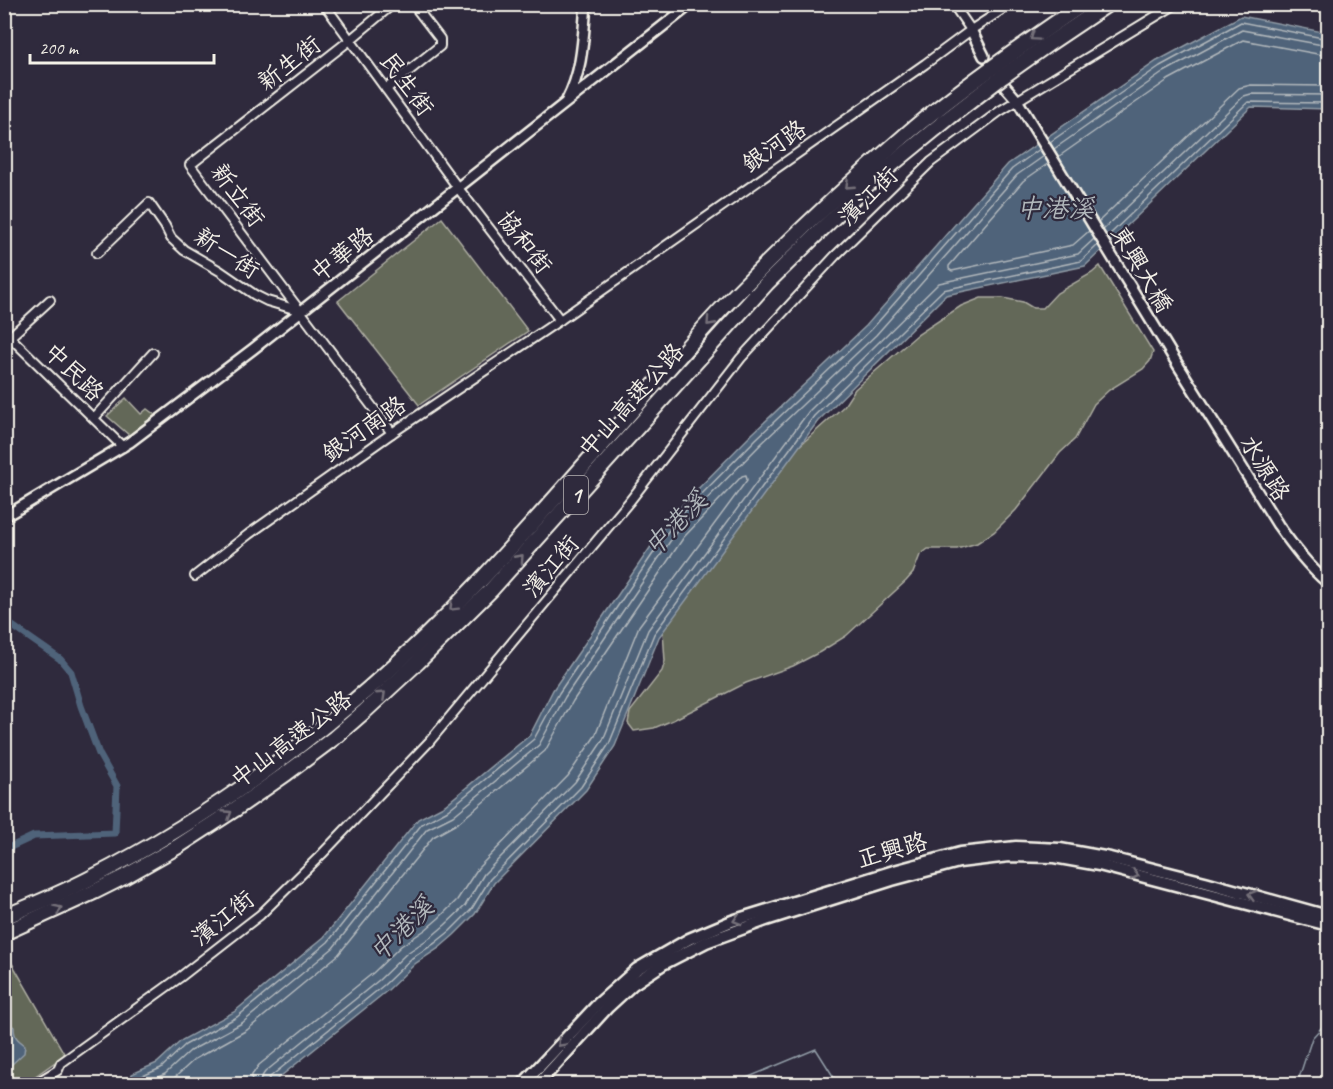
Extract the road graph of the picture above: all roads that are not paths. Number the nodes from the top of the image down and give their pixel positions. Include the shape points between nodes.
1 (324, 4) edge
2 (393, 4) edge
3 (413, 4) edge
4 (586, 4) edge
5 (644, 4) edge
6 (691, 4) edge
7 (953, 4) edge
8 (1011, 4) edge
9 (1083, 4) edge
10 (1108, 4) edge
11 (1176, 4) edge
12 (657, 5) edge
13 (971, 30) junction
14 (350, 40) junction
15 (984, 56) dead end
16 (1004, 84) dead end
17 (386, 89) junction
18 (1017, 100) junction
19 (565, 105) junction
20 (252, 116) joint
21 (458, 188) junction
22 (97, 253) dead end
23 (50, 300) dead end
24 (301, 311) junction
25 (560, 320) junction
26 (153, 353) dead end
27 (1178, 365) joint
28 (94, 418) junction
29 (392, 433) junction
30 (123, 447) junction
31 (4, 517) edge
32 (195, 576) dead end
33 (1329, 583) edge
34 (1329, 916) edge
35 (4, 917) edge
36 (1329, 925) edge
37 (4, 933) edge
38 (35, 1084) edge
39 (523, 1084) edge
40 (538, 1084) edge

1 - 14 street, 民生街
2 - 14 street, 新生街
3 - 17 street via 440,39 440,46
4 - 19 street via 581,60
5 - 12 street
6 - 19 street, 中華路
7 - 13 street
8 - 13 street, 銀河路
9 -> 35 highway, 中山高速公路 / 1, bridge via 912,129 791,239 729,301 478,583 404,657 336,717 246,786 175,831 88,879
37 -> 10 highway, 中山高速公路 / 1, bridge via 104,887 177,846 334,738 491,590 767,283 868,184 1002,77
11 - 18 street, 濱江街
13 - 15 street
13 - 25 street, 銀河路
14 - 17 street, 民生街
14 - 20 street, 新生街
16 - 18 street, 東興大橋
17 - 21 street, 民生街
18 - 27 street, 東興大橋
18 - 38 street, 濱江街 via 931,162 835,256 741,358 629,502 429,742 322,854 260,915
19 - 21 street, 中華路
20 - 24 street, 新立街 via 190,165
21 - 24 street, 中華路
21 - 25 street, 協和街
22 - 24 street, 新一街 via 149,204 171,238 184,250 255,295
23 - 28 street, 中民路 via 12,339
24 - 29 street
24 - 30 street, 中華路
25 - 29 street, 銀河南路
26 - 28 street
27 - 33 street, 水源路 via 1278,525
28 - 30 street, 中民路
29 - 32 street, 銀河南路
30 - 31 street, 中華路
34 -> 39 main road, 正興路 via 1131,863 1060,849 1016,847 960,853 732,921 689,939 637,969 599,1003
40 -> 36 main road, 正興路 via 608,1007 663,964 705,942 766,920 959,862 1009,856 1099,865

